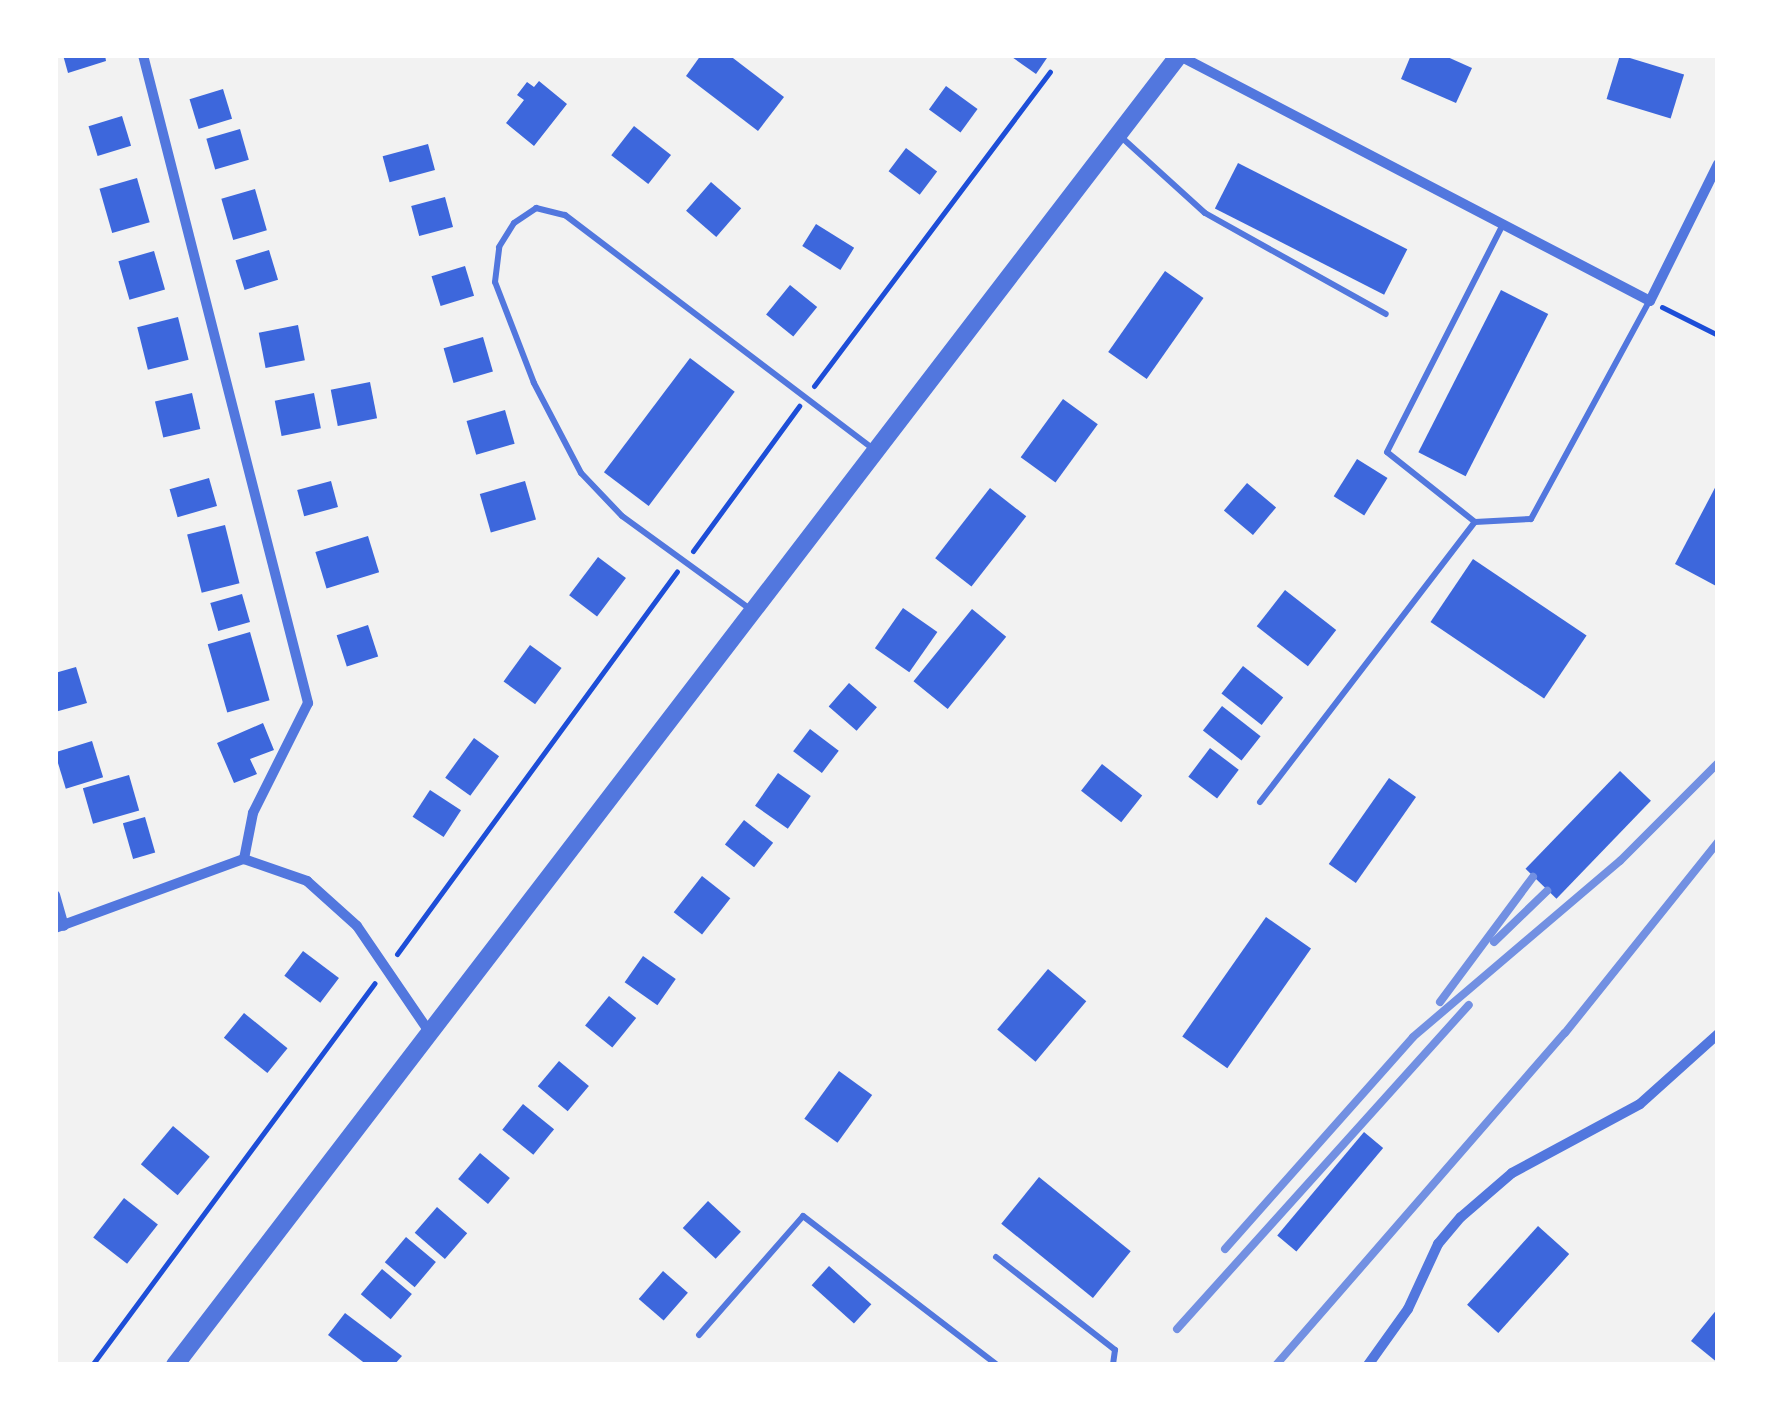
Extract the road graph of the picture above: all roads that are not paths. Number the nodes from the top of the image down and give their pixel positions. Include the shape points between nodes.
1 (143, 55) edge
2 (1179, 55) edge
3 (1119, 134) junction
4 (1718, 164) edge
5 (1502, 226) junction
6 (1650, 301) junction
7 (1386, 314) dead end
8 (876, 450) junction
9 (1474, 522) junction
10 (753, 611) junction
11 (1260, 802) dead end
12 (244, 860) junction
13 (55, 895) edge
14 (59, 927) edge
15 (430, 1034) junction
16 (1718, 1034) edge
17 (996, 1258) dead end
18 (698, 1335) dead end
19 (175, 1365) edge
20 (997, 1365) edge
21 (1114, 1365) edge
22 (1368, 1365) edge

1 - 12 street via 308,703 253,814
2 - 3 street
2 - 5 street
3 - 7 lane via 1206,214
3 - 8 street
4 - 6 street
5 - 6 street
5 - 9 lane via 1387,452
6 - 9 lane via 1531,518
8 - 10 street
8 - 10 lane via 566,215 536,208 514,223 499,247 495,282 534,383 581,473 622,516
9 - 11 lane
10 - 15 street
12 - 14 street
12 - 15 street via 307,881 357,926
13 - 14 street
15 - 19 street
16 - 22 street via 1640,1104 1512,1173 1461,1217
17 - 21 lane via 1115,1350
18 - 20 lane via 803,1216

